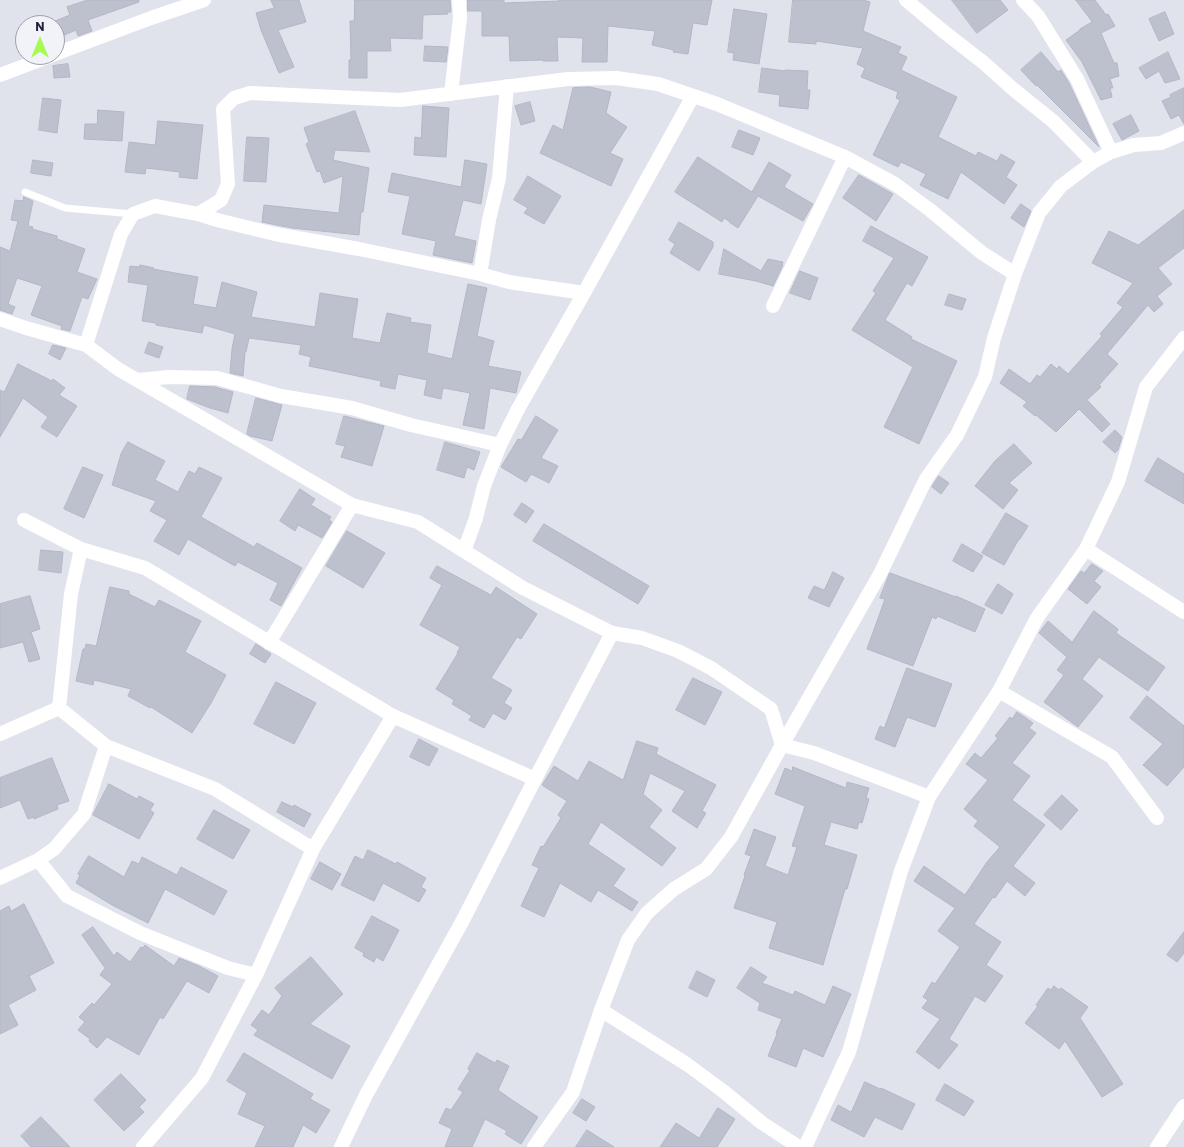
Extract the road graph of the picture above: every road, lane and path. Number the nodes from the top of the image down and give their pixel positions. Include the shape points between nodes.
1 (204, 0) edge
2 (460, 0) edge
3 (906, 0) edge
4 (1023, 0) edge
5 (65, 51) edge
6 (27, 65) edge
7 (0, 75) edge
8 (507, 86) junction
9 (451, 94) junction
10 (693, 96) junction
11 (1184, 133) edge
12 (1110, 152) junction
13 (845, 156) junction
14 (1093, 162) junction
15 (25, 192) dead end
16 (133, 214) junction
17 (198, 214) junction
18 (480, 274) junction
19 (1015, 274) junction
20 (584, 293) junction
21 (773, 306) dead end
22 (0, 319) edge
23 (1184, 338) edge
24 (86, 345) junction
25 (138, 380) junction
26 (500, 445) junction
27 (352, 505) junction
28 (24, 520) dead end
29 (81, 549) junction
30 (1086, 549) junction
31 (464, 551) junction
32 (1184, 612) edge
33 (612, 633) junction
34 (269, 642) junction
35 (998, 691) junction
36 (59, 708) junction
37 (392, 716) junction
38 (0, 734) edge
39 (782, 745) junction
40 (106, 746) junction
41 (535, 779) junction
42 (929, 797) junction
43 (1157, 818) dead end
44 (313, 850) junction
45 (38, 860) junction
46 (0, 878) edge
47 (256, 975) junction
48 (601, 1010) junction
49 (1184, 1106) edge
50 (781, 1136) junction
51 (144, 1147) edge
52 (341, 1147) edge
53 (534, 1147) edge
54 (772, 1147) edge
55 (799, 1147) edge
56 (805, 1147) edge
57 (1157, 1147) edge

1 - 5 street
2 - 9 street
3 - 14 street via 1054,122
4 - 12 street via 1038,16 1078,78
6 - 7 street
8 - 9 street
8 - 10 street via 568,79 616,78 658,84
8 - 18 street via 499,178
9 - 17 street via 400,100 250,93 234,98 223,109 228,184 221,200
10 - 13 street
10 - 20 street
11 - 12 street via 1161,143 1134,145
12 - 14 street
13 - 19 street via 895,184 982,253
13 - 21 street
14 - 19 street via 1061,186 1039,213
15 - 16 lane via 65,208
16 - 17 street via 155,206
16 - 24 street via 121,234
17 - 18 street via 274,234
18 - 20 street via 509,282
19 - 39 street via 985,377 957,435 926,479 880,574
20 - 26 street
22 - 24 street
23 - 30 street via 1146,387 1118,482
24 - 25 street
25 - 26 street via 217,378 281,396 352,408
25 - 27 street
26 - 31 street
27 - 31 street via 418,522
27 - 34 street
28 - 29 street
29 - 34 street via 145,568
29 - 36 street via 72,594
30 - 32 street
30 - 35 street via 1037,618
31 - 33 street via 523,588
33 - 39 street via 642,638 711,668 771,709
33 - 41 street
34 - 37 street
35 - 42 street
35 - 43 street via 1112,757
36 - 38 street
36 - 40 street
37 - 41 street
37 - 44 street
39 - 42 street via 814,753
39 - 48 street via 732,837 706,869 674,889 647,913 628,940
40 - 44 street via 214,789
40 - 45 street via 84,814 54,850
41 - 52 street
42 - 56 street via 901,871 849,1052
44 - 47 street
45 - 46 street
45 - 47 street via 67,896 140,933 228,968
47 - 51 street via 202,1078
48 - 50 street via 688,1065
48 - 53 street via 573,1092
49 - 57 street
50 - 54 street
50 - 55 street

